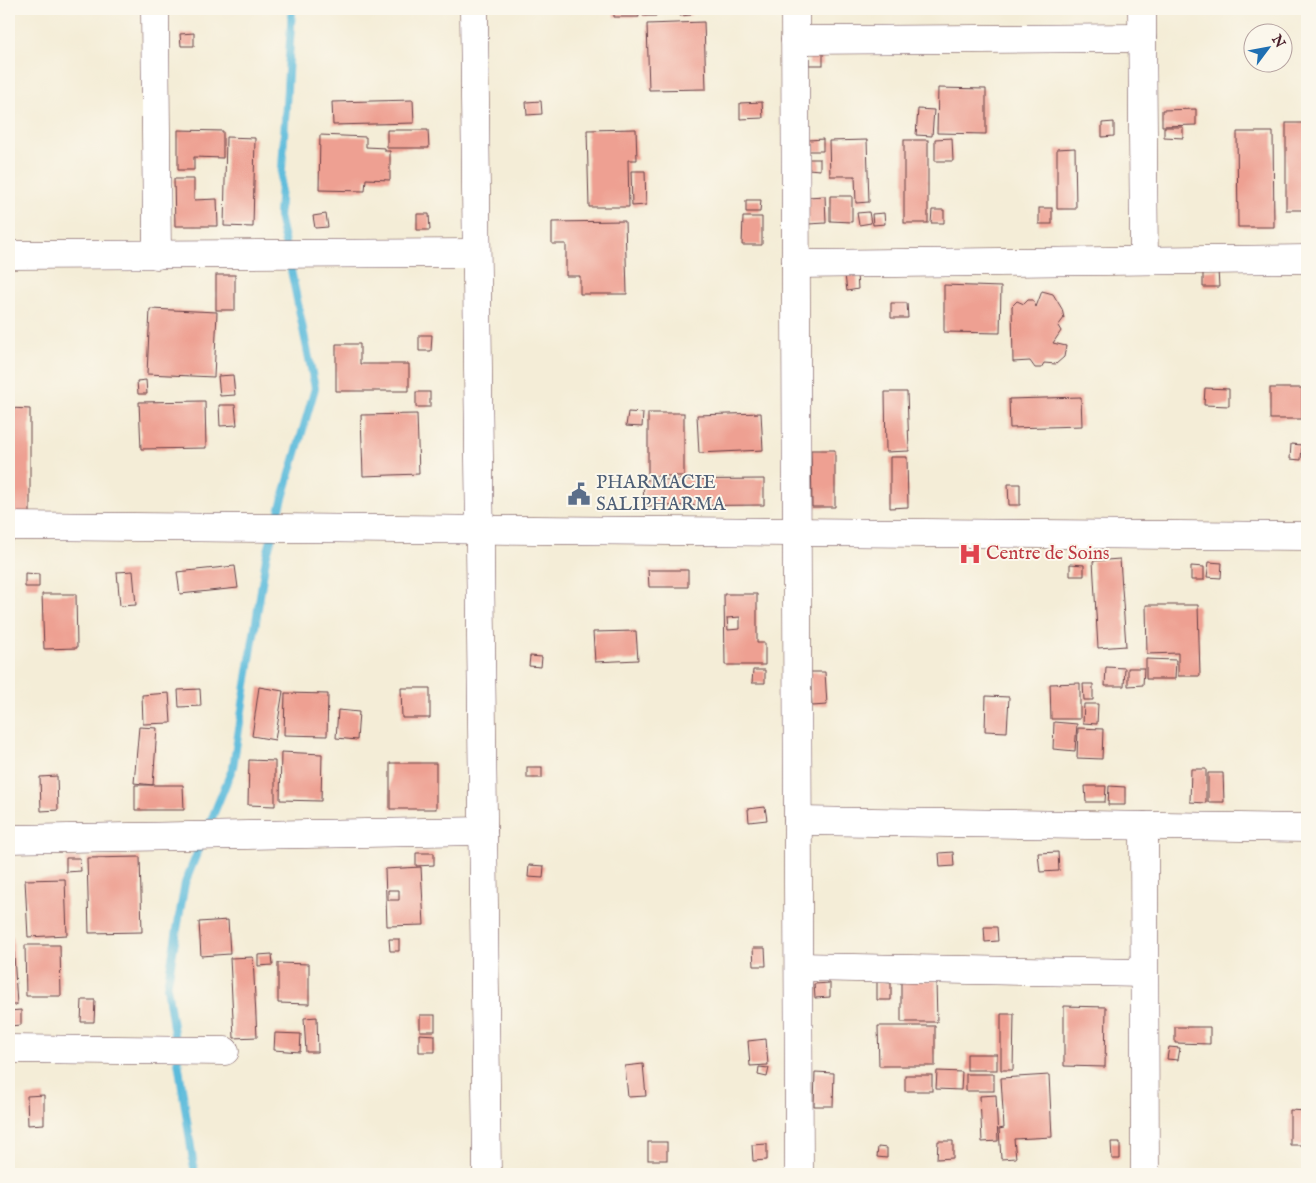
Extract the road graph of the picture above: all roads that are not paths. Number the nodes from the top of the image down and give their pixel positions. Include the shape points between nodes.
1 (155, 9) edge
2 (474, 9) edge
3 (795, 9) edge
4 (1142, 9) edge
5 (1142, 38) junction
6 (795, 40) junction
7 (476, 253) junction
8 (157, 254) junction
9 (9, 255) edge
10 (1307, 259) edge
11 (1144, 260) junction
12 (796, 264) junction
13 (9, 526) edge
14 (479, 529) junction
15 (797, 532) junction
16 (1307, 536) edge
17 (798, 821) junction
18 (1144, 826) junction
19 (1307, 828) edge
20 (482, 831) junction
21 (9, 839) edge
22 (799, 967) junction
23 (1144, 973) junction
24 (9, 1049) edge
25 (225, 1051) dead end
26 (486, 1174) edge
27 (799, 1174) edge
28 (1145, 1174) edge

1 - 8 street
2 - 7 street
3 - 6 street
4 - 5 street
5 - 6 street
5 - 11 street
6 - 12 street
7 - 8 street
7 - 14 street
8 - 9 street
10 - 11 street
11 - 12 street
12 - 15 street
13 - 14 street
14 - 15 street
14 - 20 street
15 - 16 street
15 - 17 street
17 - 18 street
17 - 22 street
18 - 19 street
18 - 23 street
20 - 21 street
20 - 26 street
22 - 23 street
22 - 27 street
23 - 28 street
24 - 25 street

